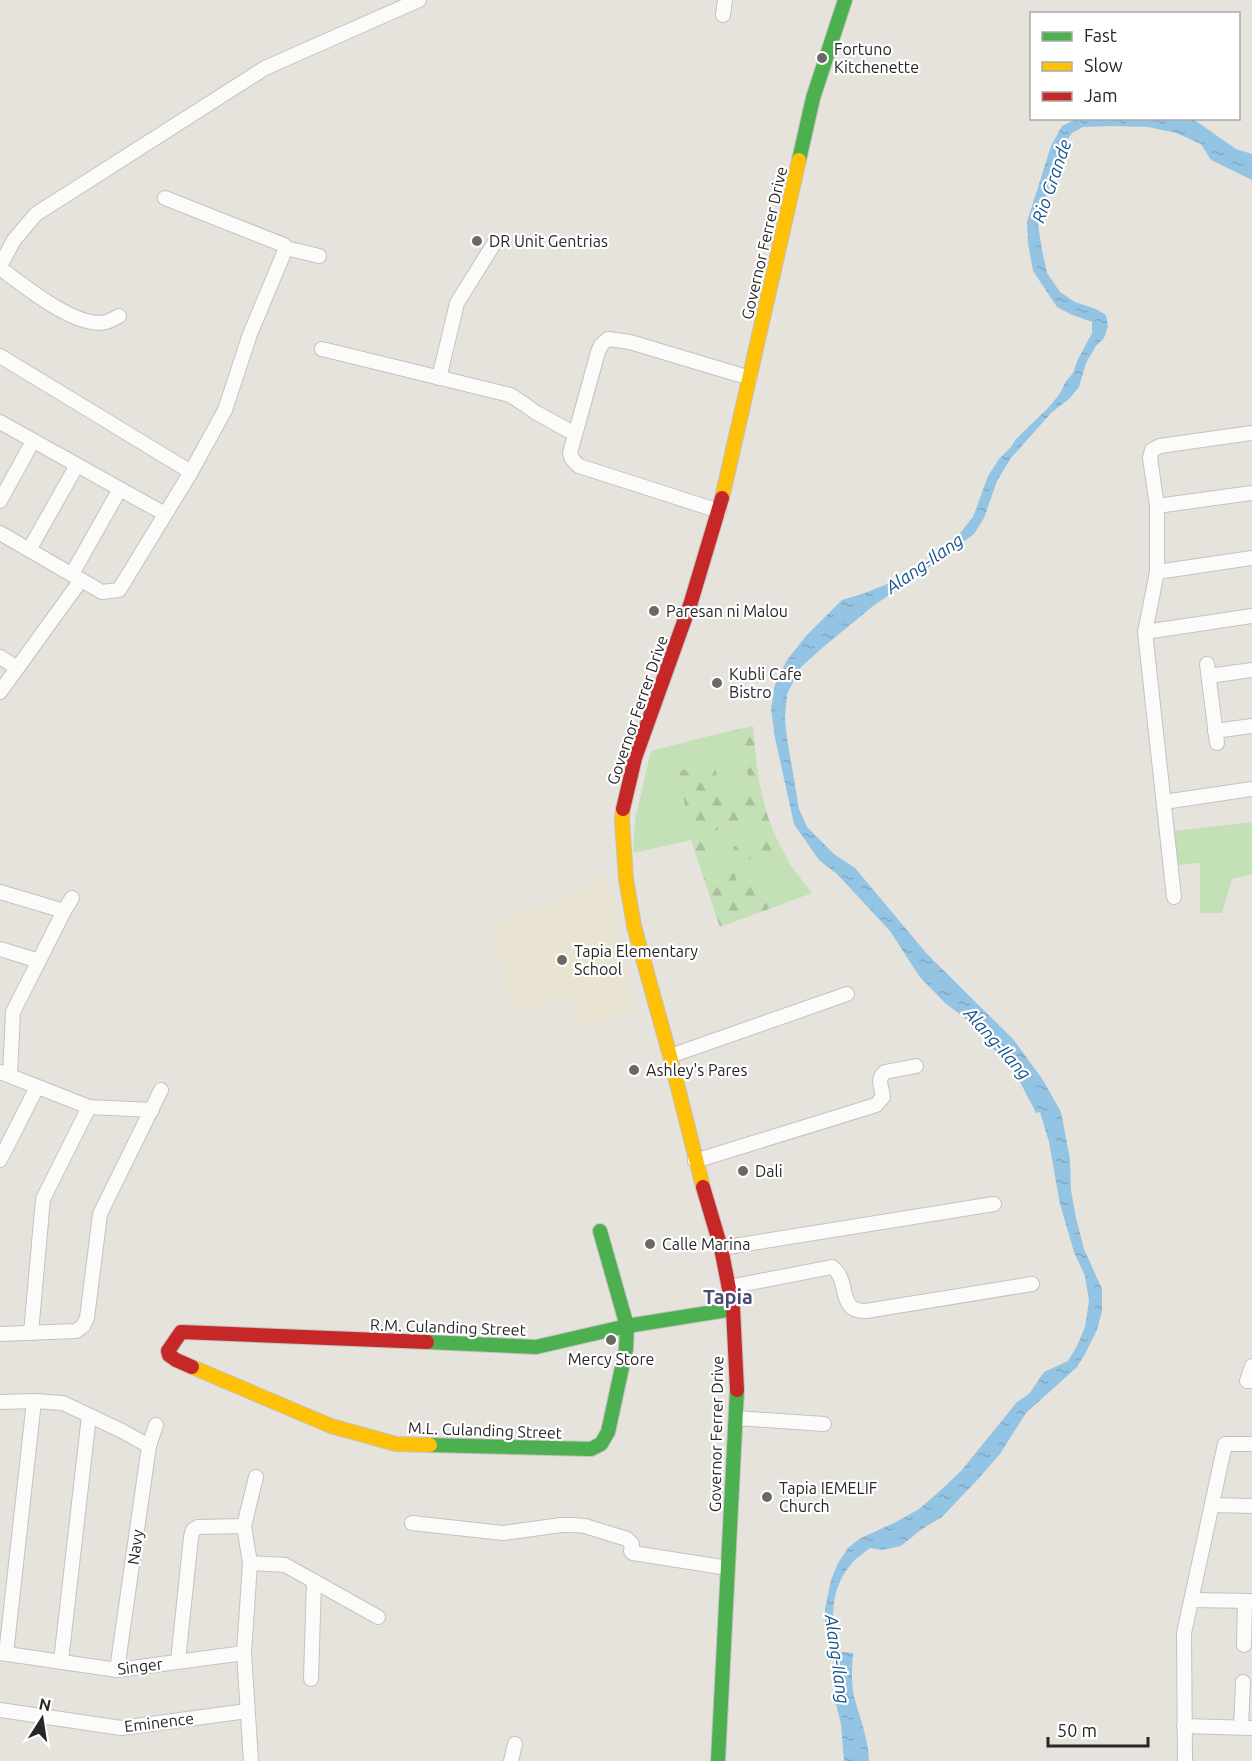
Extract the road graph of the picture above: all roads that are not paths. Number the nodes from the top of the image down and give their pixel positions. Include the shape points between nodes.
1 (419, 0) edge
2 (725, 0) edge
3 (845, 0) edge
4 (723, 15) dead end
5 (165, 198) dead end
6 (495, 242) dead end
7 (286, 248) junction
8 (319, 256) dead end
9 (0, 267) edge
10 (119, 316) dead end
11 (322, 349) dead end
12 (0, 356) edge
13 (439, 378) junction
14 (750, 378) junction
15 (0, 423) edge
16 (1252, 433) edge
17 (575, 434) junction
18 (33, 441) junction
19 (77, 465) junction
20 (191, 471) junction
21 (5, 481) edge
22 (120, 489) junction
23 (1252, 493) edge
24 (0, 501) edge
25 (1157, 506) junction
26 (719, 511) junction
27 (165, 514) junction
28 (0, 533) edge
29 (29, 550) junction
30 (1252, 558) edge
31 (1157, 572) junction
32 (76, 577) junction
33 (1252, 616) edge
34 (1145, 632) junction
35 (0, 657) edge
36 (17, 668) junction
37 (1252, 670) edge
38 (0, 692) edge
39 (1252, 726) edge
40 (1252, 789) edge
41 (1164, 802) junction
42 (0, 892) edge
43 (1174, 897) dead end
44 (72, 898) dead end
45 (64, 911) junction
46 (0, 949) edge
47 (39, 961) junction
48 (847, 994) dead end
49 (7, 1010) edge
50 (670, 1056) junction
51 (916, 1066) dead end
52 (5, 1074) edge
53 (36, 1087) junction
54 (161, 1090) dead end
55 (89, 1107) junction
56 (152, 1110) junction
57 (0, 1160) edge
58 (695, 1161) junction
59 (994, 1204) dead end
60 (600, 1231) dead end
61 (721, 1248) junction
62 (1032, 1284) dead end
63 (729, 1287) junction
64 (733, 1308) junction
65 (627, 1326) junction
66 (31, 1333) junction
67 (0, 1334) edge
68 (168, 1351) joint
69 (1252, 1366) edge
70 (1252, 1381) edge
71 (34, 1401) junction
72 (0, 1402) edge
73 (89, 1416) junction
74 (736, 1418) junction
75 (824, 1424) dead end
76 (156, 1425) dead end
77 (1252, 1444) edge
78 (149, 1446) junction
79 (256, 1477) dead end
80 (1212, 1505) junction
81 (1252, 1506) edge
82 (412, 1523) dead end
83 (244, 1526) junction
84 (250, 1563) junction
85 (728, 1568) junction
86 (314, 1581) junction
87 (1192, 1600) junction
88 (1249, 1601) edge
89 (378, 1617) dead end
90 (1247, 1638) edge
91 (3, 1653) edge
92 (244, 1653) junction
93 (61, 1661) junction
94 (178, 1661) junction
95 (117, 1670) junction
96 (311, 1679) dead end
97 (1246, 1688) edge
98 (0, 1710) edge
99 (247, 1711) junction
100 (1184, 1726) junction
101 (1247, 1727) edge
102 (515, 1744) dead end
103 (251, 1761) edge
104 (511, 1761) edge
105 (718, 1761) edge
106 (1185, 1761) edge

1 - 9 street via 265,68 95,176 36,214 14,240
2 - 4 street
3 - 14 main road, Governor Ferrer Drive via 813,98
5 - 7 street
6 - 13 street via 458,303
7 - 8 street
7 - 20 street via 250,334 225,410
9 - 10 street via 45,301 80,319 106,322
11 - 13 street
12 - 20 street
13 - 17 street via 510,395
14 - 17 street via 608,339 598,352
14 - 26 main road, Governor Ferrer Drive
15 - 18 street
16 - 25 street via 1152,450
17 - 26 street via 570,453 579,466
18 - 19 street
18 - 21 street
19 - 22 street
19 - 29 street
20 - 27 street
21 - 24 street
22 - 27 street
22 - 32 street
23 - 25 street
25 - 31 street
26 - 50 main road, Governor Ferrer Drive via 635,758 622,820 634,926
27 - 32 street via 119,590 102,592
28 - 29 street
29 - 32 street
30 - 31 street
31 - 34 street
32 - 36 street
33 - 34 street
34 - 41 street
35 - 36 street
36 - 38 street
37 - 39 street via 1208,670 1216,737
40 - 41 street
41 - 43 street
42 - 45 street
44 - 45 street
45 - 47 street
46 - 47 street
47 - 49 street
48 - 50 street
49 - 52 street
50 - 58 main road, Governor Ferrer Drive
51 - 58 street via 885,1072 880,1078 883,1097 876,1105
52 - 53 street
53 - 55 street
53 - 57 street
54 - 56 street
55 - 56 street
55 - 66 street via 43,1199
56 - 66 street via 100,1214 83,1326 76,1331
58 - 61 main road, Governor Ferrer Drive
59 - 61 street
60 - 65 main road, M.L. Culanding Street
61 - 63 main road, Governor Ferrer Drive
62 - 63 street via 856,1311 846,1300 840,1277 832,1267
63 - 64 main road, Governor Ferrer Drive
64 - 65 main road, R.M. Culanding Street
64 - 74 main road, Governor Ferrer Drive
65 - 68 main road, R.M. Culanding Street via 536,1347 181,1332
65 - 68 main road, M.L. Culanding Street via 608,1432 601,1444 591,1449 396,1444 331,1426 176,1360
66 - 67 street
69 - 70 street via 1247,1381
71 - 72 street
71 - 73 street via 63,1403
71 - 91 street
73 - 78 street
73 - 93 street
74 - 75 street
74 - 85 main road, Governor Ferrer Drive
76 - 78 street, Navy
77 - 80 street via 1225,1444
78 - 95 street, Navy
79 - 83 street
80 - 81 street
80 - 87 street
82 - 85 street via 503,1533 561,1525 585,1526 627,1539 633,1553
83 - 84 street
83 - 94 street via 193,1530
84 - 86 street via 285,1565
84 - 92 street
85 - 105 main road, Governor Ferrer Drive
86 - 89 street
86 - 96 street
87 - 88 street
87 - 100 street via 1184,1633
88 - 90 street
91 - 93 street, Singer
92 - 94 street, Singer
92 - 99 street
93 - 95 street, Singer
94 - 95 street, Singer
97 - 101 street
98 - 99 street, Eminence via 121,1728
99 - 103 street
100 - 101 street
100 - 106 street
102 - 104 street

